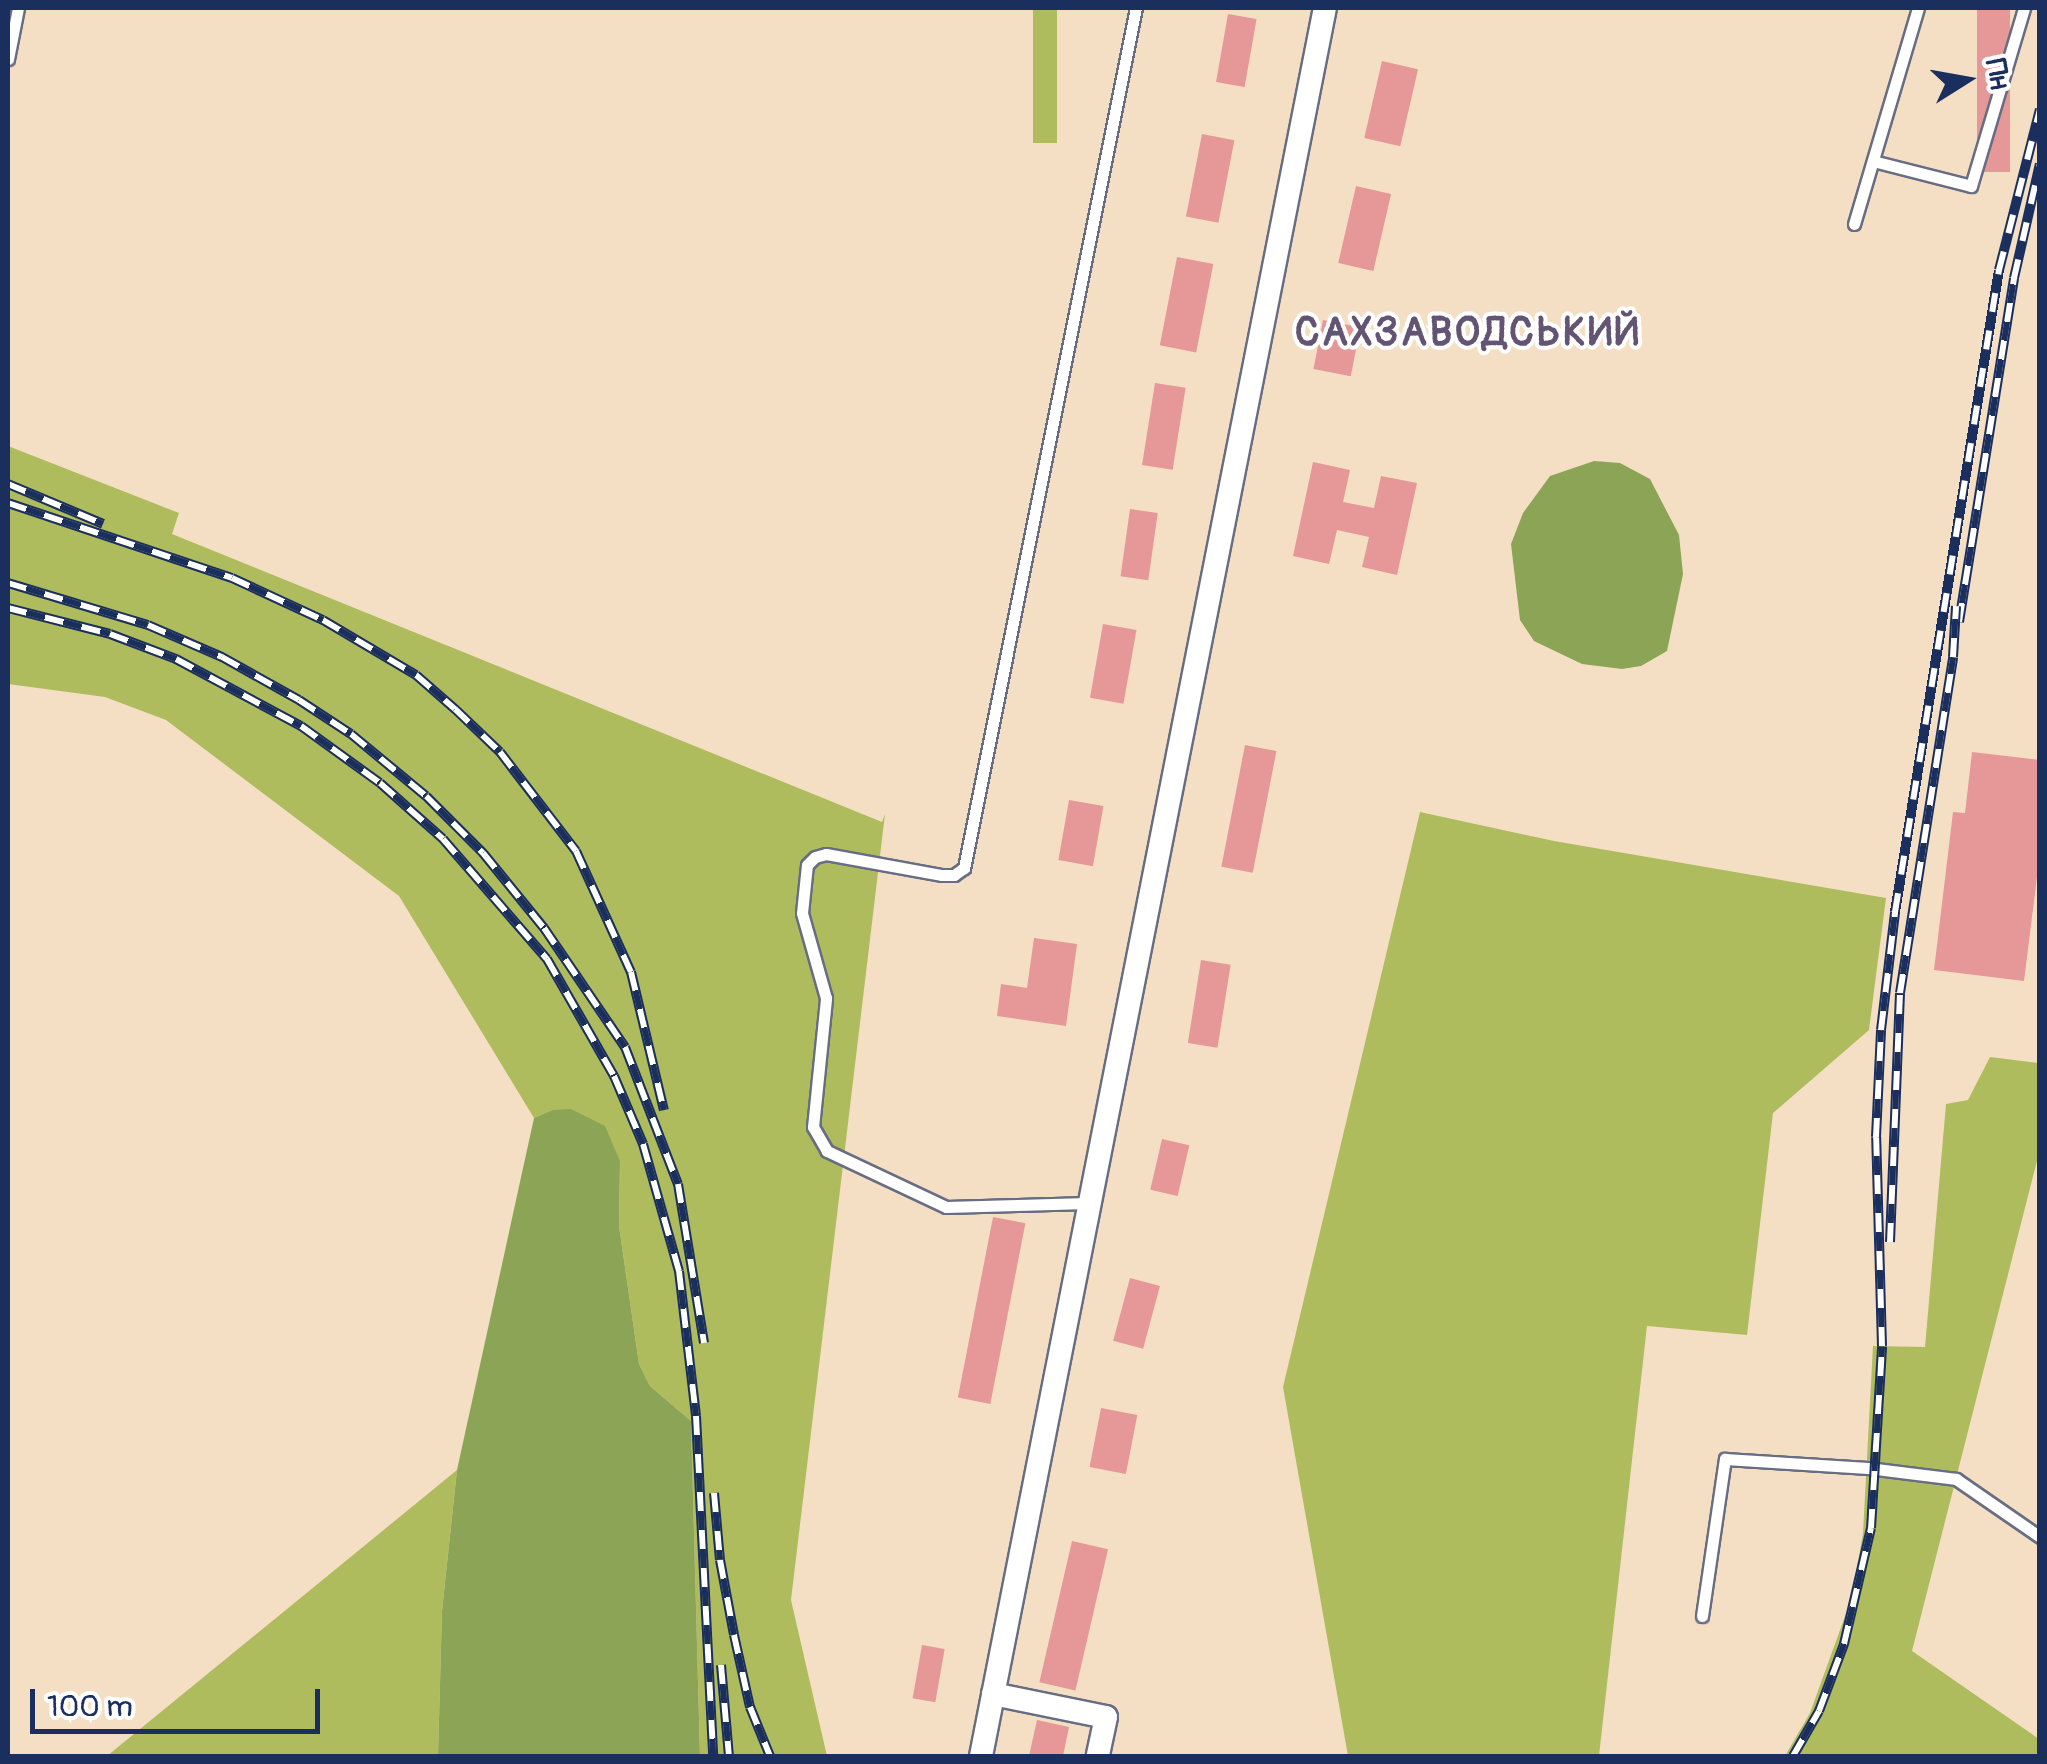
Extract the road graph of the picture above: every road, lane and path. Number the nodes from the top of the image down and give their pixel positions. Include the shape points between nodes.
1 (18, 8) edge
2 (1136, 8) edge
3 (1325, 8) edge
4 (1918, 8) edge
5 (2024, 8) edge
6 (8, 59) edge
7 (1872, 161) junction
8 (1854, 224) dead end
9 (1088, 1203) junction
10 (2040, 1538) edge
11 (1702, 1616) dead end
12 (993, 1694) junction
13 (981, 1756) edge
14 (1098, 1756) edge

1 - 6 lane
2 - 9 lane via 964,868 942,875 826,854 807,866 802,912 826,998 813,1127 827,1151 946,1207
3 - 9 street
4 - 7 lane
5 - 7 lane via 1971,186
7 - 8 lane
9 - 12 street
10 - 11 lane via 1956,1479 1725,1459
12 - 13 street
12 - 14 street via 1106,1717

